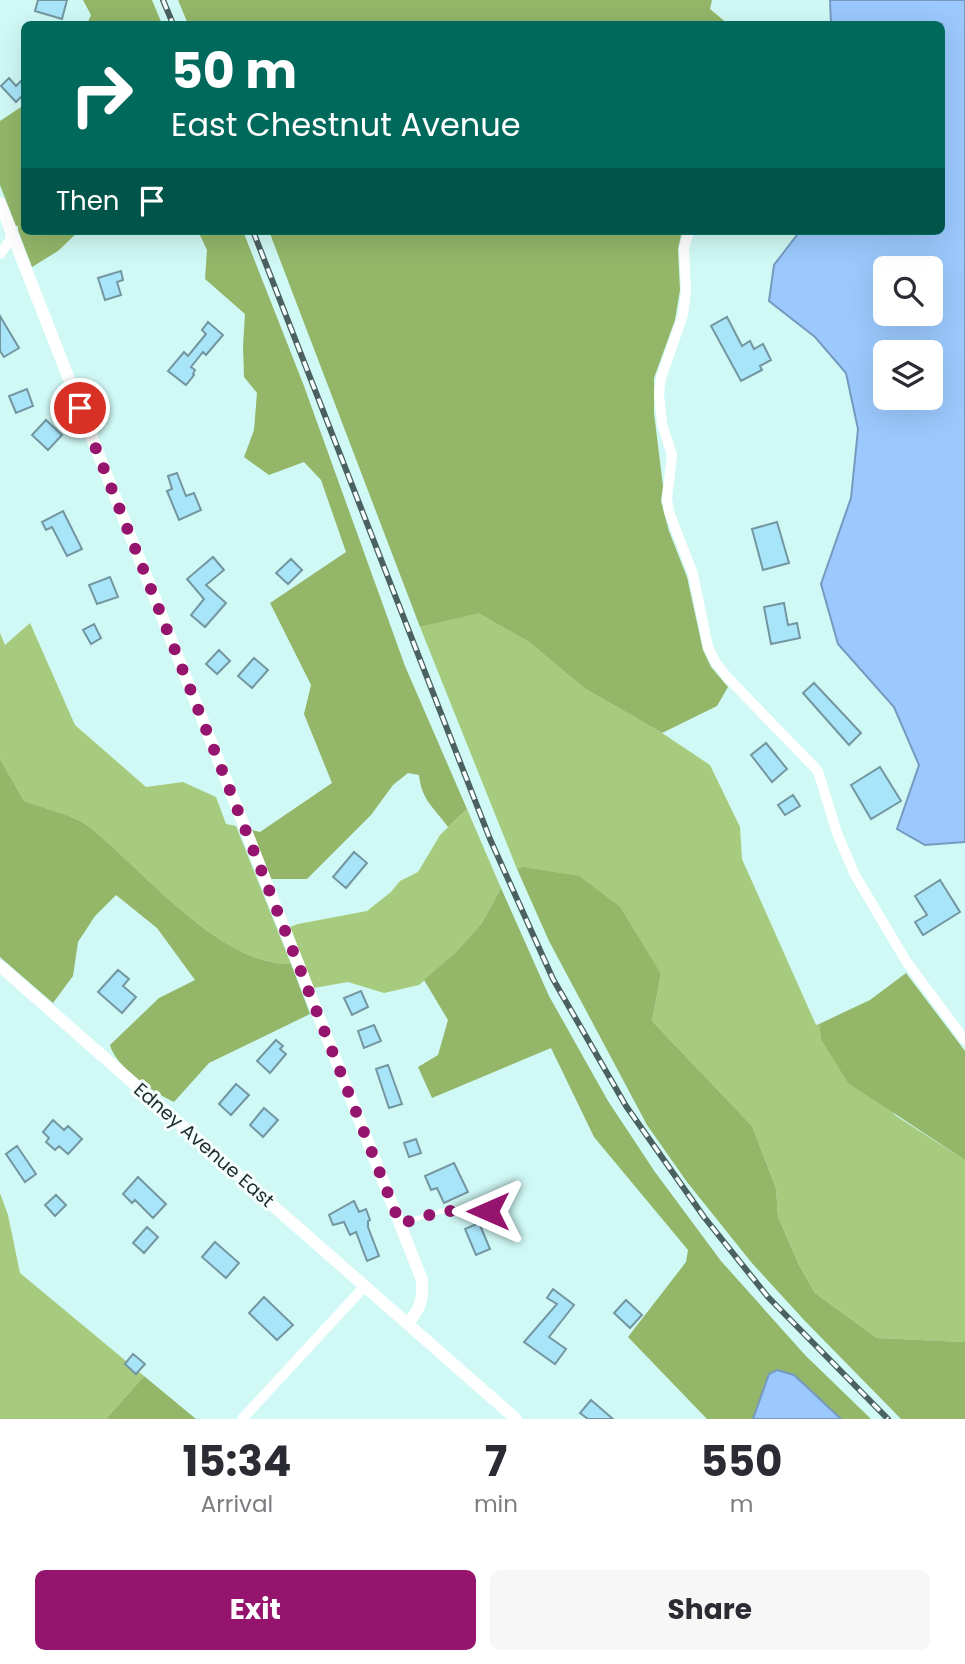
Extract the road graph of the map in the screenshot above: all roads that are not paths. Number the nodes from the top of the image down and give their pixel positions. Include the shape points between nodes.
1 (0, 203) edge
2 (11, 232) junction
3 (688, 235) edge
4 (0, 254) edge
5 (0, 966) edge
6 (965, 1040) edge
7 (488, 1211) dead end
8 (400, 1224) junction
9 (365, 1286) junction
10 (408, 1323) junction
11 (242, 1419) edge
12 (516, 1419) edge

1 - 2 street
2 - 4 street
2 - 8 street
3 - 6 street via 683,315 661,378 660,403 673,455 667,498 693,574 708,647 728,678 818,771 855,875 906,961
5 - 9 street, Edney Avenue East
7 - 8 lane via 442,1211
8 - 10 street via 422,1280 424,1299
9 - 10 street, Edney Avenue East
9 - 11 street
10 - 12 street, Edney Avenue East

